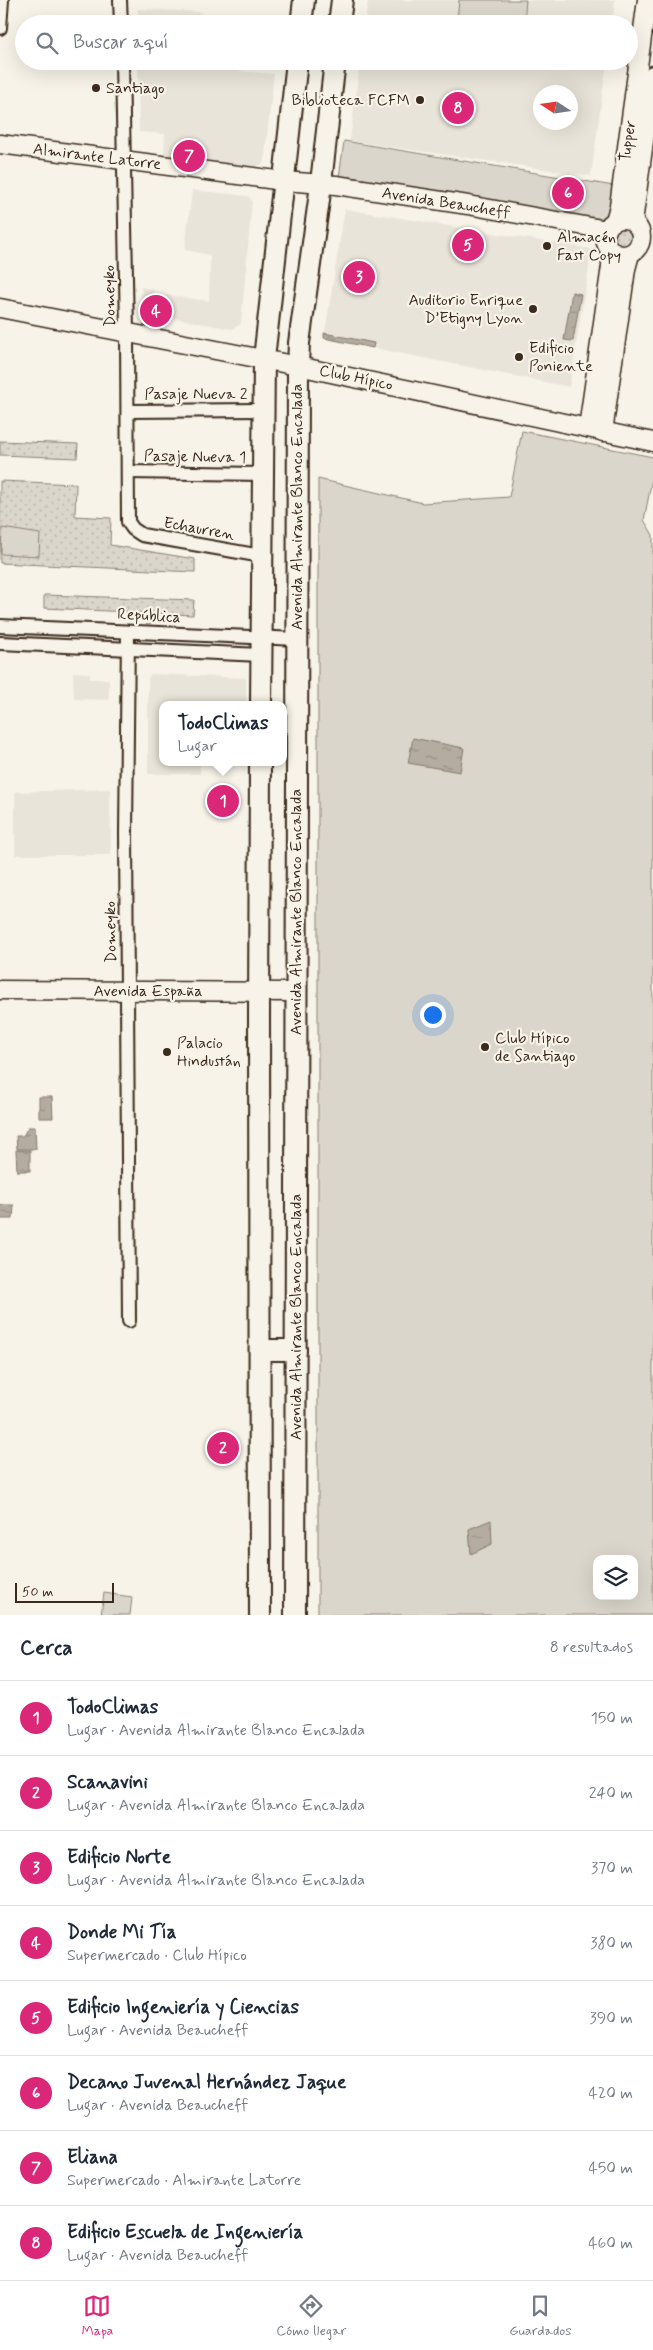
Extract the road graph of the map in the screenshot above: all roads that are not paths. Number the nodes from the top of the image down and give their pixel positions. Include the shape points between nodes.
1 (2, 0) edge
2 (120, 0) edge
3 (304, 0) edge
4 (342, 0) edge
5 (647, 0) edge
6 (121, 15) edge
7 (302, 15) edge
8 (340, 15) edge
9 (0, 28) edge
10 (638, 67) edge
11 (122, 70) edge
12 (296, 70) edge
13 (334, 70) edge
14 (638, 70) edge
15 (653, 75) edge
16 (0, 144) edge
17 (124, 160) junction
18 (284, 181) junction
19 (321, 184) junction
20 (611, 226) junction
21 (642, 227) edge
22 (611, 250) junction
23 (653, 251) edge
24 (632, 253) junction
25 (0, 308) edge
26 (128, 332) junction
27 (264, 359) junction
28 (298, 366) junction
29 (263, 410) junction
30 (128, 411) junction
31 (595, 430) junction
32 (653, 442) edge
33 (128, 472) junction
34 (262, 474) junction
35 (133, 530) joint
36 (262, 556) junction
37 (0, 626) edge
38 (128, 632) junction
39 (297, 640) junction
40 (0, 643) edge
41 (261, 646) junction
42 (128, 649) junction
43 (261, 701) edge
44 (260, 766) edge
45 (0, 990) edge
46 (128, 991) junction
47 (259, 992) junction
48 (296, 992) junction
49 (129, 1321) dead end
50 (261, 1350) junction
51 (296, 1350) junction
52 (260, 1615) edge
53 (295, 1615) edge

1 - 9 street
2 - 6 street
3 - 7 main road
4 - 8 main road
5 - 10 main road, Tupper
11 - 17 street, Domeyko
12 - 18 main road, Avenida Almirante Blanco Encalada
13 - 19 main road, Avenida Almirante Blanco Encalada
14 - 20 main road, Tupper via 621,193
15 - 21 main road, Tupper
16 - 17 main road, Almirante Latorre
17 - 18 main road, Almirante Latorre
17 - 26 street, Domeyko
18 - 19 main road, Avenida Beaucheff
18 - 27 main road, Avenida Almirante Blanco Encalada
19 - 20 main road, Avenida Beaucheff
19 - 28 main road, Avenida Almirante Blanco Encalada
20 - 21 main road via 624,219
20 - 22 main road via 606,241
21 - 24 main road via 642,240
22 - 24 main road via 620,255
22 - 31 main road
23 - 24 main road
24 - 31 main road via 626,268
25 - 26 main road, Club Hípico
26 - 27 main road, Club Hípico
26 - 30 street, Domeyko
27 - 28 main road, Club Hípico
27 - 29 main road, Avenida Almirante Blanco Encalada
28 - 31 main road, Club Hípico
28 - 39 main road, Avenida Almirante Blanco Encalada
29 - 30 street, Pasaje Nueva 2
29 - 34 main road, Avenida Almirante Blanco Encalada
30 - 33 street, Domeyko
31 - 32 main road, Club Hípico
33 - 34 street, Pasaje Nueva 1
33 - 35 street, Domeyko via 128,522
34 - 36 main road, Avenida Almirante Blanco Encalada
35 - 36 street, Echaurren via 142,535
36 - 41 main road, Avenida Almirante Blanco Encalada
37 - 38 street, República
38 - 41 street, República
38 - 42 street, Domeyko
39 - 41 street, República
39 - 48 main road, Avenida Almirante Blanco Encalada
40 - 42 street, República
41 - 42 street, República
41 - 43 main road, Avenida Almirante Blanco Encalada
42 - 46 street, Domeyko
44 - 47 main road
45 - 46 main road, Avenida España
46 - 47 main road, Avenida España
46 - 49 street, Domeyko
47 - 48 main road, Avenida España
47 - 50 main road
48 - 51 main road, Avenida Almirante Blanco Encalada
50 - 51 main road
50 - 52 main road
51 - 53 main road, Avenida Almirante Blanco Encalada

